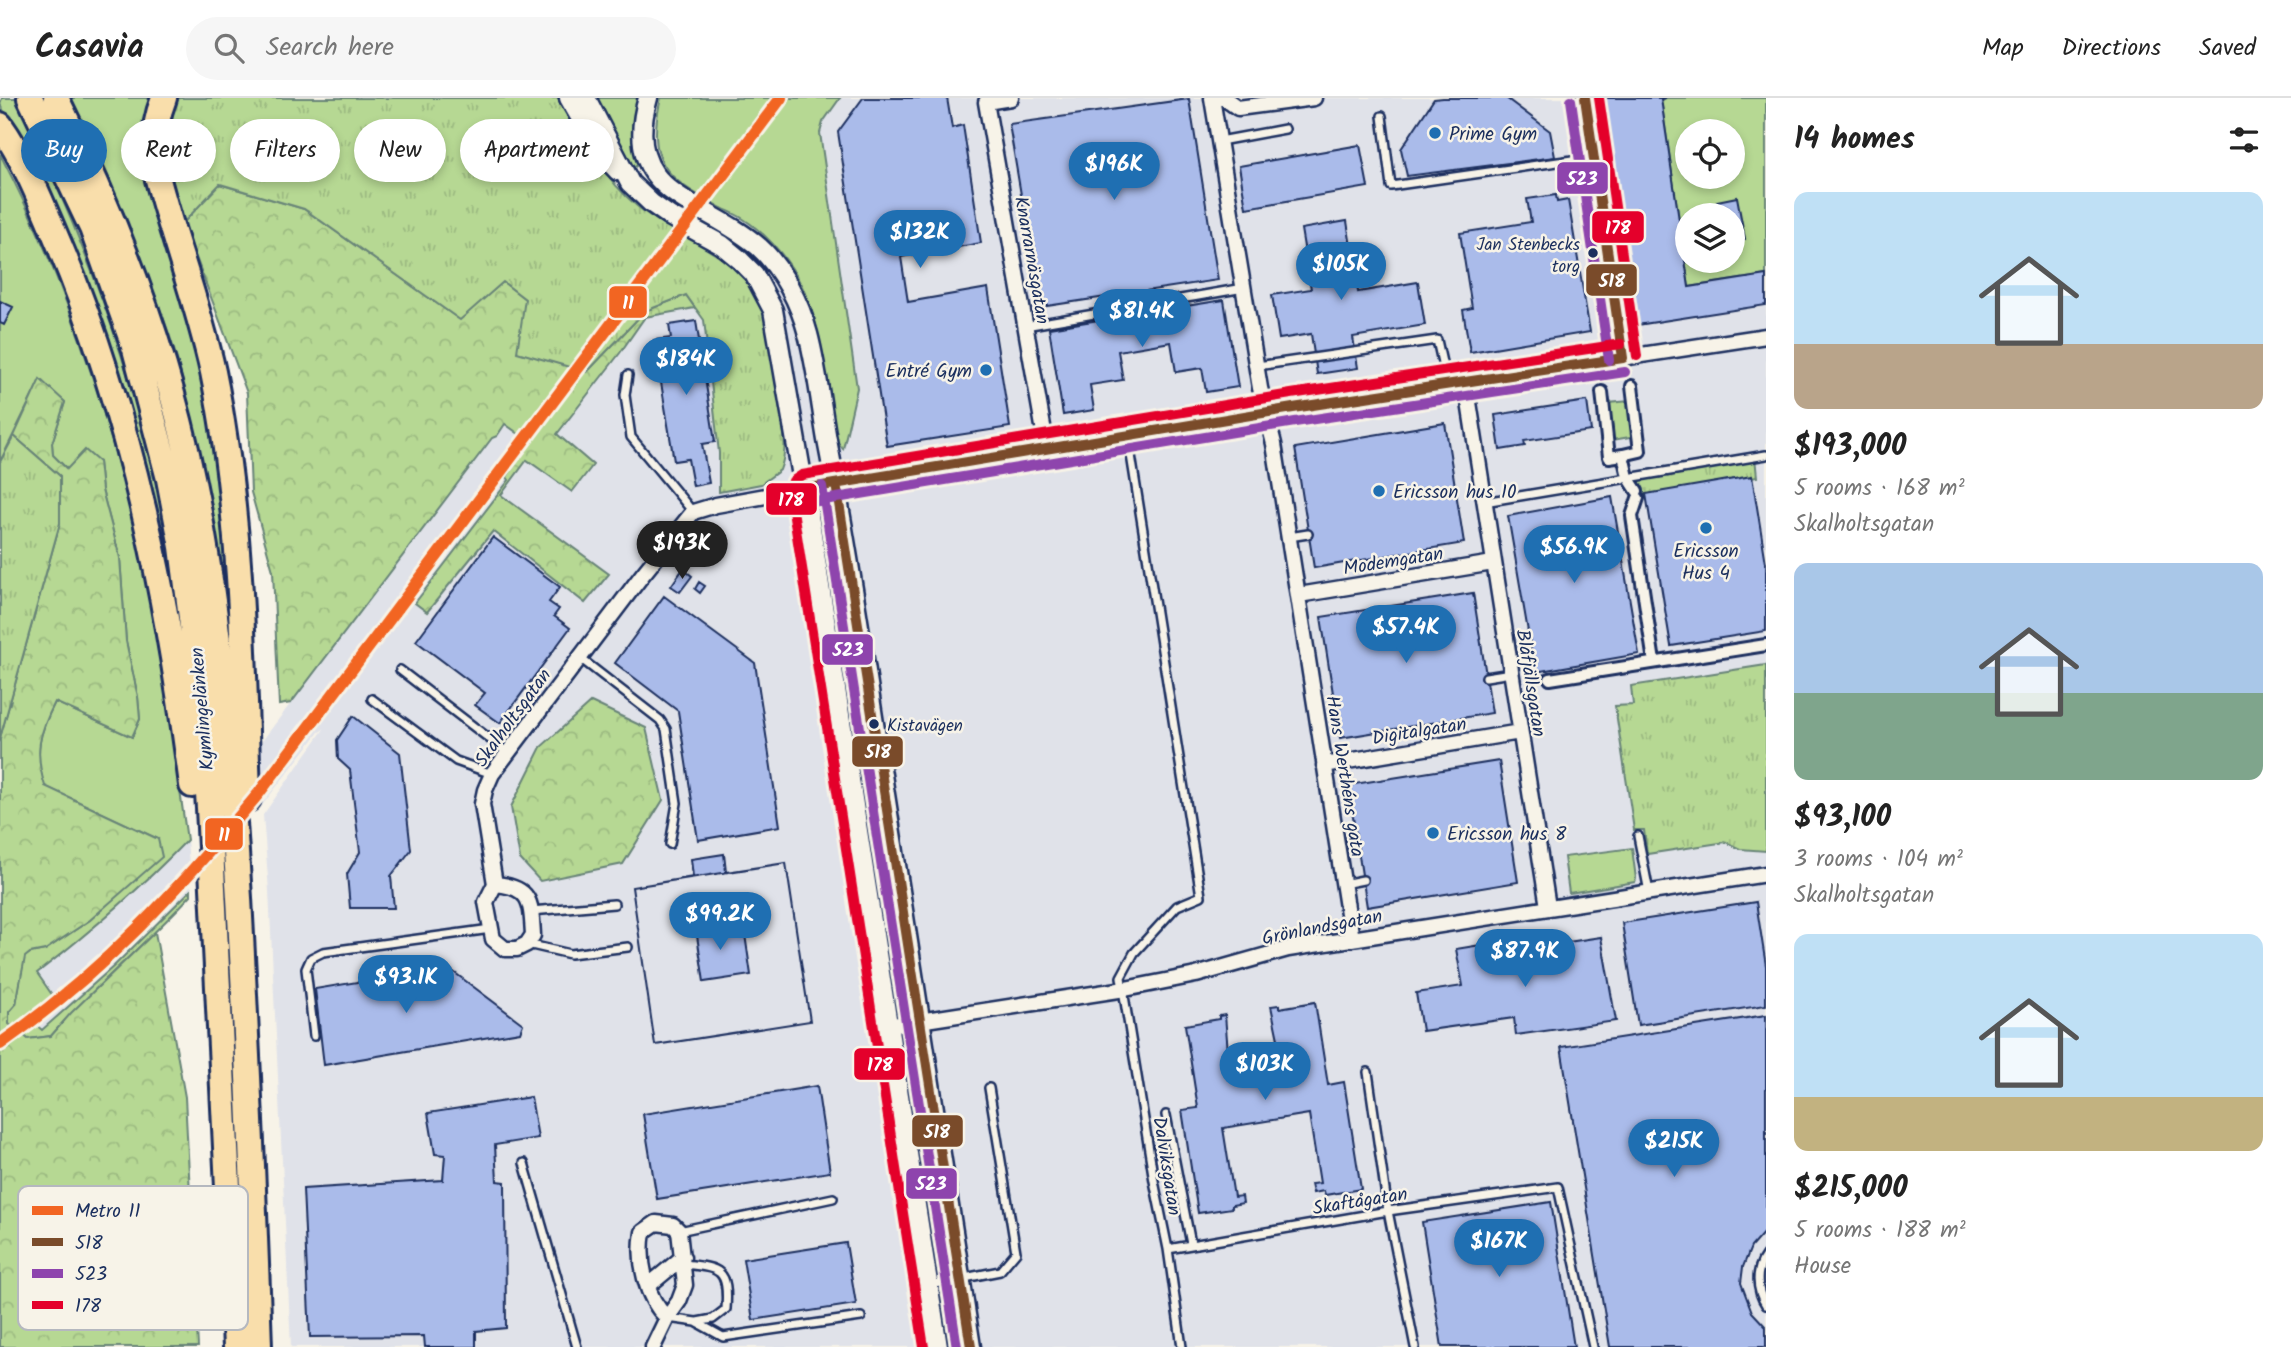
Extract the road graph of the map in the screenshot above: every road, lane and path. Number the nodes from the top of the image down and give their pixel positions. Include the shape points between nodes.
1 (30, 98) edge
2 (56, 98) edge
3 (164, 98) edge
4 (569, 98) edge
5 (586, 98) edge
6 (648, 98) edge
7 (1011, 98) edge
8 (1212, 98) edge
9 (1224, 98) edge
10 (1314, 98) edge
11 (1585, 98) edge
12 (1382, 116) dead end
13 (44, 119) edge
14 (62, 119) edge
15 (0, 125) edge
16 (1284, 129) dead end
17 (1220, 141) junction
18 (1592, 157) junction
19 (80, 182) edge
20 (88, 182) edge
21 (630, 183) junction
22 (1245, 288) junction
23 (1025, 326) junction
24 (1766, 336) edge
25 (1623, 358) junction
26 (1257, 366) junction
27 (628, 374) dead end
28 (1466, 383) junction
29 (1447, 385) junction
30 (1632, 386) dead end
31 (1602, 392) dead end
32 (1266, 413) junction
33 (1128, 436) junction
34 (1047, 449) junction
35 (1623, 455) junction
36 (1766, 455) edge
37 (1628, 477) junction
38 (836, 484) junction
39 (804, 489) junction
40 (1484, 502) junction
41 (693, 512) junction
42 (1308, 534) dead end
43 (1289, 537) junction
44 (1493, 563) junction
45 (1298, 595) junction
46 (1766, 645) edge
47 (579, 658) junction
48 (865, 662) junction
49 (1654, 662) junction
50 (832, 666) junction
51 (400, 670) dead end
52 (1511, 673) junction
53 (1486, 677) dead end
54 (1550, 679) dead end
55 (372, 699) dead end
56 (1520, 732) junction
57 (508, 753) junction
58 (1324, 765) junction
59 (492, 774) junction
60 (203, 816) junction
61 (891, 832) junction
62 (242, 833) junction
63 (1638, 836) dead end
64 (859, 837) junction
65 (670, 844) dead end
66 (1766, 874) edge
67 (1363, 880) dead end
68 (495, 884) junction
69 (1343, 884) junction
70 (1649, 892) junction
71 (614, 904) dead end
72 (1548, 907) junction
73 (531, 911) junction
74 (491, 929) junction
75 (1352, 939) junction
76 (527, 944) junction
77 (628, 947) dead end
78 (1125, 989) junction
79 (920, 1021) junction
80 (887, 1026) junction
81 (314, 1036) dead end
82 (1368, 1072) dead end
83 (989, 1088) dead end
84 (1166, 1115) dead end
85 (524, 1163) dead end
86 (228, 1186) edge
87 (834, 1198) dead end
88 (1388, 1211) junction
89 (679, 1231) junction
90 (1191, 1244) junction
91 (1168, 1249) junction
92 (1766, 1255) edge
93 (683, 1261) junction
94 (960, 1279) junction
95 (928, 1285) junction
96 (648, 1286) junction
97 (1766, 1305) edge
98 (860, 1317) dead end
99 (667, 1318) junction
100 (696, 1322) junction
101 (259, 1347) edge
102 (577, 1347) edge
103 (653, 1347) edge
104 (938, 1347) edge
105 (971, 1347) edge
106 (1182, 1347) edge
107 (1415, 1347) edge
108 (1593, 1347) edge

1 - 13 highway, Kymlingelänken
2 - 14 highway, Kymlingelänken
3 - 62 highway via 152,144 155,168 198,308 230,477 247,760
4 - 21 street via 600,152
5 - 21 street
6 - 38 street via 643,146 659,179 679,198 746,236 789,287 808,334
7 - 23 street, Knarrarnäsgatan via 986,102
8 - 17 street
9 - 10 street via 1238,108
11 - 18 street
12 - 18 lane via 1391,186
15 - 60 highway via 41,201 81,297 113,395 155,566
16 - 17 lane
17 - 22 street
18 - 25 street
19 - 60 highway, Kymlingelänken via 135,349 169,479 201,696
20 - 62 highway, Kymlingelänken via 111,215 142,299 192,476 216,622 231,780
21 - 39 street via 671,217 722,245 754,274 764,290 778,331
22 - 23 lane
22 - 26 street
23 - 34 street, Knarrarnäsgatan
24 - 25 street
25 - 28 street
26 - 29 lane via 1437,340
26 - 32 street
27 - 41 lane via 625,395 631,437
28 - 29 street
28 - 40 street, Blåfjällsgatan
29 - 32 street
30 - 35 street via 1640,451
31 - 35 street via 1609,457
32 - 33 street
32 - 43 street, Hans Werthéns gata
33 - 34 street
33 - 78 lane via 1201,896 1177,906 1134,953 1121,977
34 - 38 street
35 - 37 street
36 - 37 lane
37 - 40 lane
37 - 49 street via 1638,495 1632,516
38 - 39 street
38 - 48 street
39 - 41 street
39 - 50 street
40 - 44 street, Blåfjällsgatan
41 - 47 street, Skalholtsgatan
42 - 43 lane
43 - 45 street, Hans Werthéns gata
44 - 45 street, Modemgatan
44 - 52 street, Blåfjällsgatan
45 - 58 street, Hans Werthéns gata
46 - 49 street
47 - 57 street, Skalholtsgatan
47 - 65 lane via 666,729 677,803
48 - 50 street
48 - 61 street
49 - 54 street
50 - 64 street
51 - 57 lane
52 - 53 lane
52 - 56 street, Blåfjällsgatan
55 - 59 lane via 456,761
56 - 58 street, Digitalgatan
56 - 72 street, Blåfjällsgatan
57 - 59 street, Skalholtsgatan
58 - 69 street, Hans Werthéns gata
59 - 68 street, Skalholtsgatan via 482,804
60 - 86 highway, Kymlingelänken via 215,906
61 - 64 street
61 - 79 street
62 - 101 highway, Kymlingelänken
63 - 70 lane
64 - 80 street
66 - 70 street, Grönlandsgatan
67 - 69 lane
68 - 73 street via 522,890
68 - 74 street, Skalholtsgatan via 486,902
69 - 75 street, Hans Werthéns gata
70 - 72 street, Grönlandsgatan
71 - 73 lane
72 - 75 street, Grönlandsgatan
73 - 76 street via 533,935
74 - 76 street via 493,939 505,949
74 - 81 lane via 323,951 311,958 306,969
75 - 78 street, Grönlandsgatan via 1288,949
76 - 77 lane via 570,954
78 - 79 street, Grönlandsgatan
78 - 91 lane, Dalviksgatan
79 - 80 street, Grönlandsgatan
79 - 94 street
80 - 95 street
82 - 88 lane
83 - 94 lane via 1016,1252 1000,1271
84 - 90 lane
85 - 102 lane
87 - 89 lane
88 - 90 lane, Skaftågatan
88 - 107 lane
88 - 108 lane, Skaftågatan via 1559,1187
89 - 93 street
89 - 96 street via 673,1225 656,1223 643,1232 641,1255
90 - 91 lane, Skaftågatan
91 - 106 lane, Dalviksgatan
92 - 97 lane via 1758,1274
93 - 96 street
93 - 99 street via 685,1285
93 - 100 lane via 713,1267 725,1282 726,1309 713,1319
94 - 95 lane
94 - 105 street
95 - 104 street
96 - 99 street
98 - 100 lane via 723,1337
99 - 100 lane
99 - 103 street

